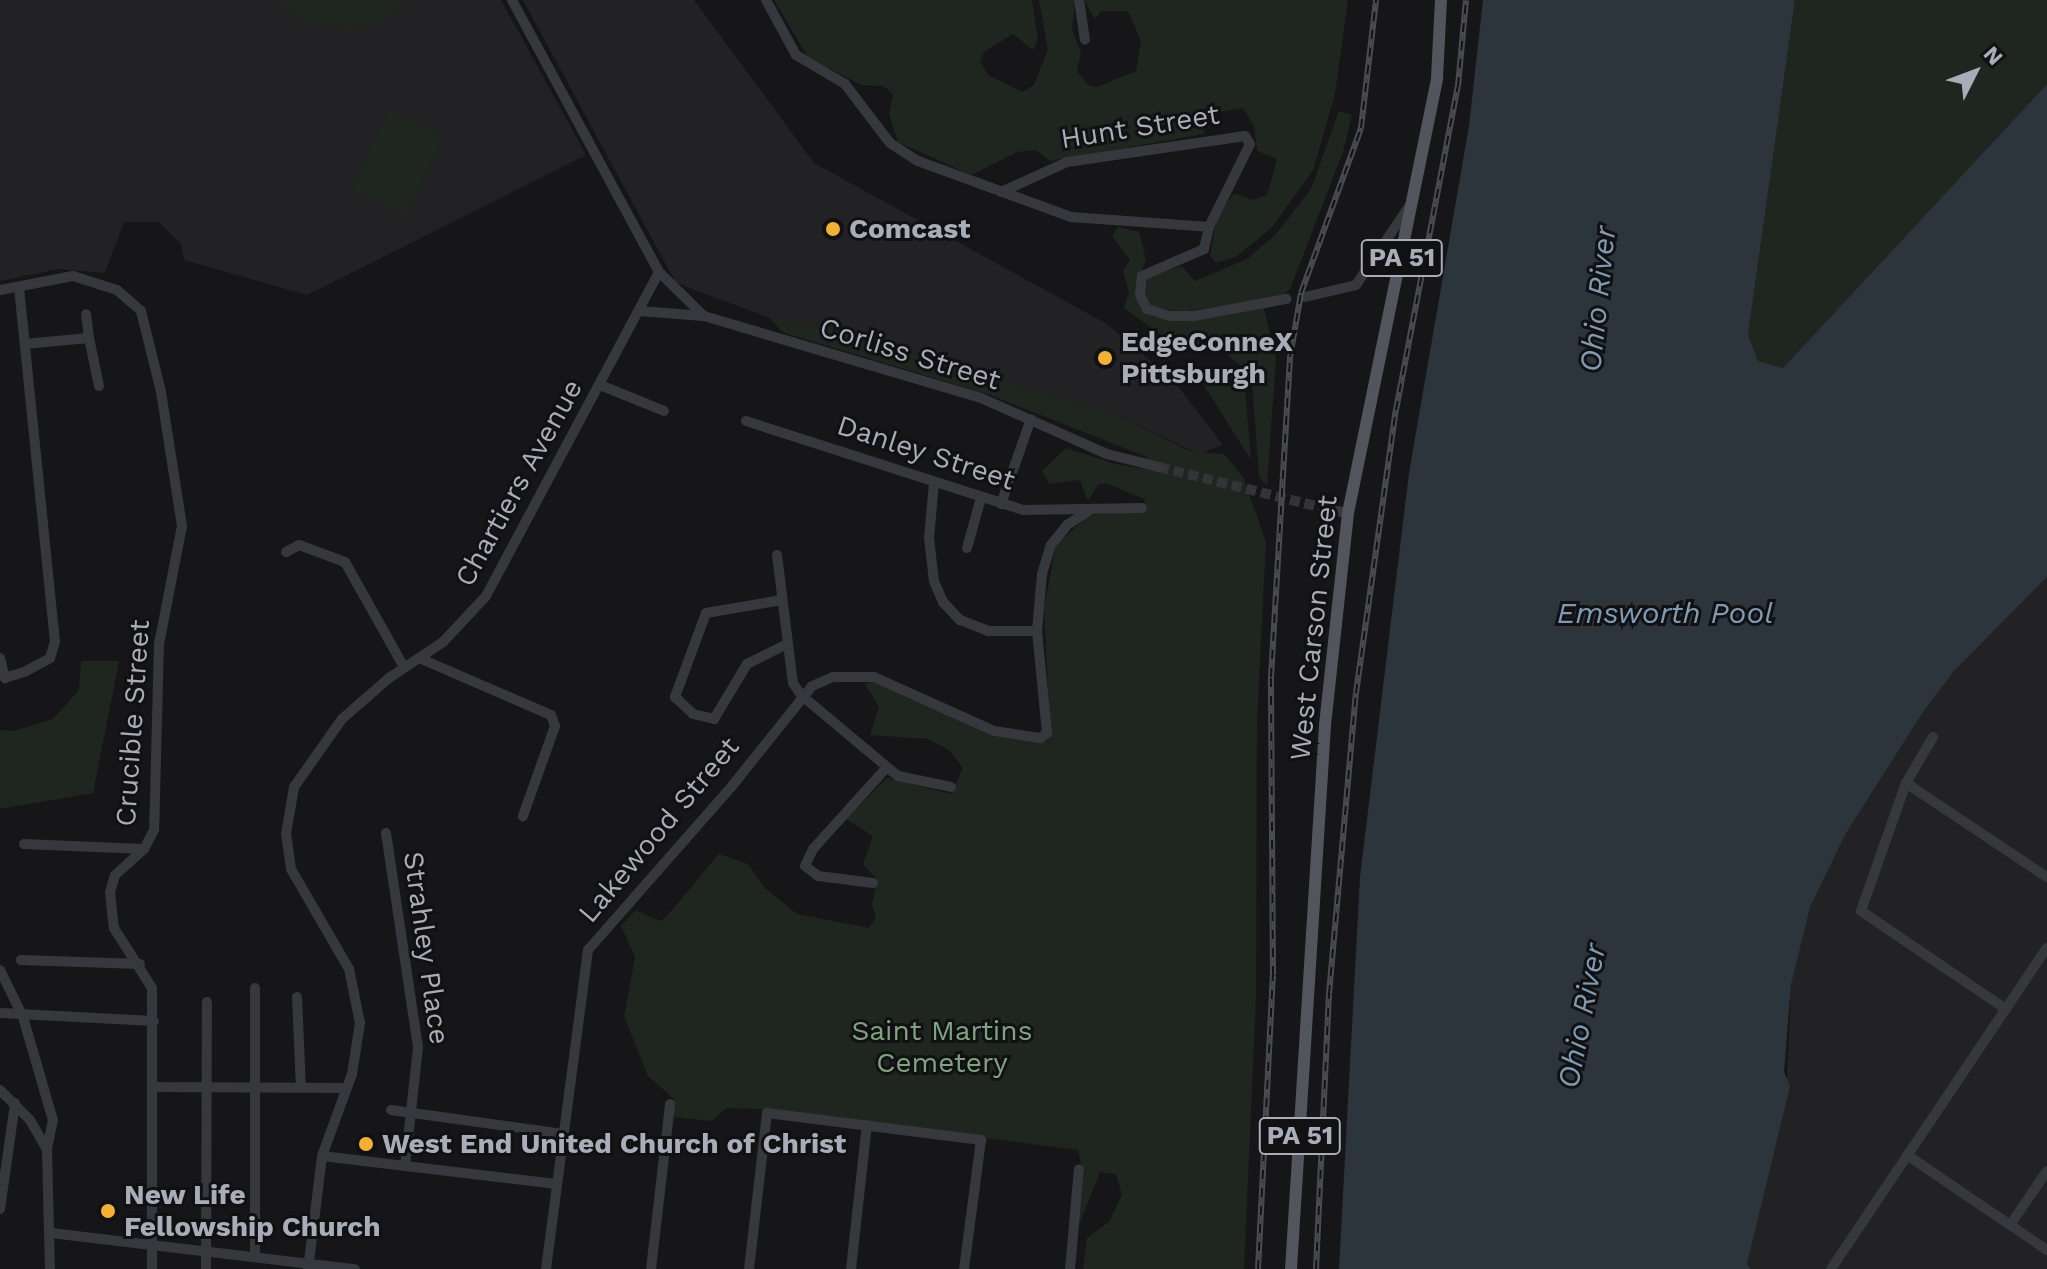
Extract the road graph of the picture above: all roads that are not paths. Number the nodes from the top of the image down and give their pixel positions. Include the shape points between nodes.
1 (512, 0) edge
2 (766, 0) edge
3 (1079, 0) edge
4 (1441, 0) edge
5 (1085, 40) dead end
6 (1001, 192) junction
7 (1414, 200) junction
8 (1209, 227) junction
9 (659, 272) junction
10 (19, 287) junction
11 (0, 290) edge
12 (1305, 297) dead end
13 (1286, 299) dead end
14 (639, 311) junction
15 (86, 314) dead end
16 (704, 316) junction
17 (89, 338) junction
18 (25, 344) junction
19 (600, 385) junction
20 (99, 386) dead end
21 (664, 411) dead end
22 (1031, 419) junction
23 (746, 421) dead end
24 (1159, 467) tunnel mouth
25 (934, 483) junction
26 (981, 498) junction
27 (1001, 504) junction
28 (1142, 508) dead end
29 (1092, 509) junction
30 (1327, 509) tunnel mouth
31 (1348, 513) junction
32 (967, 548) dead end
33 (286, 552) dead end
34 (777, 555) dead end
35 (782, 600) junction
36 (1037, 631) junction
37 (787, 644) junction
38 (0, 658) edge
39 (419, 658) junction
40 (404, 667) junction
41 (801, 695) junction
42 (1933, 737) dead end
43 (887, 767) junction
44 (1906, 783) junction
45 (951, 787) dead end
46 (523, 816) dead end
47 (386, 833) dead end
48 (24, 844) dead end
49 (144, 849) junction
50 (2047, 877) edge
51 (873, 883) dead end
52 (2047, 948) edge
53 (21, 960) dead end
54 (140, 964) junction
55 (0, 970) edge
56 (255, 988) dead end
57 (297, 997) dead end
58 (207, 1002) dead end
59 (2006, 1009) junction
60 (0, 1013) edge
61 (23, 1017) junction
62 (154, 1021) junction
63 (153, 1087) junction
64 (254, 1087) junction
65 (205, 1088) junction
66 (301, 1088) junction
67 (345, 1088) junction
68 (0, 1090) edge
69 (15, 1103) junction
70 (670, 1104) dead end
71 (391, 1110) dead end
72 (410, 1114) junction
73 (867, 1125) junction
74 (563, 1134) junction
75 (47, 1149) junction
76 (1907, 1155) junction
77 (322, 1156) junction
78 (405, 1166) junction
79 (1079, 1169) dead end
80 (2047, 1171) edge
81 (556, 1184) junction
82 (0, 1209) edge
83 (2010, 1225) junction
84 (51, 1233) junction
85 (152, 1244) junction
86 (2047, 1250) edge
87 (206, 1251) junction
88 (255, 1256) junction
89 (308, 1266) edge
90 (50, 1269) edge
91 (152, 1269) edge
92 (206, 1269) edge
93 (355, 1269) edge
94 (546, 1269) edge
95 (651, 1269) edge
96 (749, 1269) edge
97 (851, 1269) edge
98 (964, 1269) edge
99 (1070, 1269) edge
100 (1291, 1269) edge
101 (1831, 1269) edge

1 - 9 street
2 - 6 street via 796,55 857,95 898,150
3 - 5 street
4 - 7 main road, West Carson Street / PA 51 via 1437,78
6 - 8 street via 1071,217
6 - 8 street, Hunt Street via 1067,162 1245,136 1250,144
7 - 12 street via 1356,285
7 - 31 main road, West Carson Street / PA 51
8 - 13 street via 1204,249 1142,276 1140,295 1147,309 1194,316
9 - 14 street, Chartiers Avenue
9 - 16 street, Corliss Street
10 - 11 street, Crucible Street
10 - 18 street
10 - 49 street, Crucible Street via 73,276 127,296 141,311 161,392 182,526 159,644 154,830
14 - 16 street
14 - 19 street, Chartiers Avenue
15 - 17 street
16 - 22 street, Corliss Street via 981,398
17 - 18 street
17 - 20 street
18 - 38 street via 52,654 5,678
19 - 21 street
19 - 39 street, Chartiers Avenue via 486,596 443,642
22 - 24 street, Corliss Street via 1107,454
22 - 27 street
23 - 25 street, Danley Street
25 - 26 street, Danley Street
25 - 36 street via 929,516 932,567 948,608 988,631
26 - 27 street, Danley Street
26 - 32 street
27 - 29 street, Danley Street via 1023,510
28 - 29 street, Danley Street
29 - 36 street via 1067,525 1051,545 1042,574
30 - 31 street
31 - 100 main road, West Carson Street / PA 51 via 1325,725
33 - 40 street via 299,545 350,570
34 - 35 street
35 - 37 street
35 - 37 street via 706,613 675,697 693,714 714,719 747,664
36 - 41 street, Lakewood Street via 1047,733 1040,738 994,731 874,677 833,677
37 - 41 street
39 - 40 street, Chartiers Avenue
39 - 46 street via 544,709 555,726
40 - 67 street, Chartiers Avenue via 342,719 311,759 289,802 286,834 298,888 340,949 358,1004 358,1047
41 - 43 street
41 - 74 street, Lakewood Street via 732,786 584,956
42 - 44 street
43 - 45 street via 898,776
43 - 51 street via 806,860 808,871
44 - 50 street
44 - 59 street via 1861,911
47 - 72 street, Strahley Place via 418,1047
48 - 49 street
49 - 54 street, Crucible Street via 115,875 110,901 122,946
52 - 59 street
53 - 54 street
54 - 62 street, Crucible Street via 152,988
55 - 61 street
56 - 64 street
57 - 66 street
58 - 65 street
59 - 76 street
60 - 61 street
61 - 62 street
61 - 75 street via 53,1120
62 - 63 street, Crucible Street
63 - 65 street
63 - 85 street, Crucible Street
64 - 65 street
64 - 66 street
64 - 88 street
65 - 87 street
66 - 67 street
67 - 77 street, Chartiers Avenue
68 - 69 street
69 - 75 street
69 - 82 street
70 - 95 street
71 - 72 street
72 - 74 street
72 - 78 street, Strahley Place
73 - 96 street via 767,1113
73 - 97 street
73 - 98 street via 981,1140
74 - 81 street, Lakewood Street
75 - 84 street
76 - 83 street
76 - 101 street
77 - 78 street
77 - 89 street, Chartiers Avenue
78 - 81 street
79 - 99 street
80 - 83 street
81 - 94 street, Lakewood Street
83 - 86 street
84 - 85 street
84 - 90 street
85 - 87 street
85 - 91 street, Crucible Street
87 - 88 street
87 - 92 street
88 - 89 street
89 - 93 street

